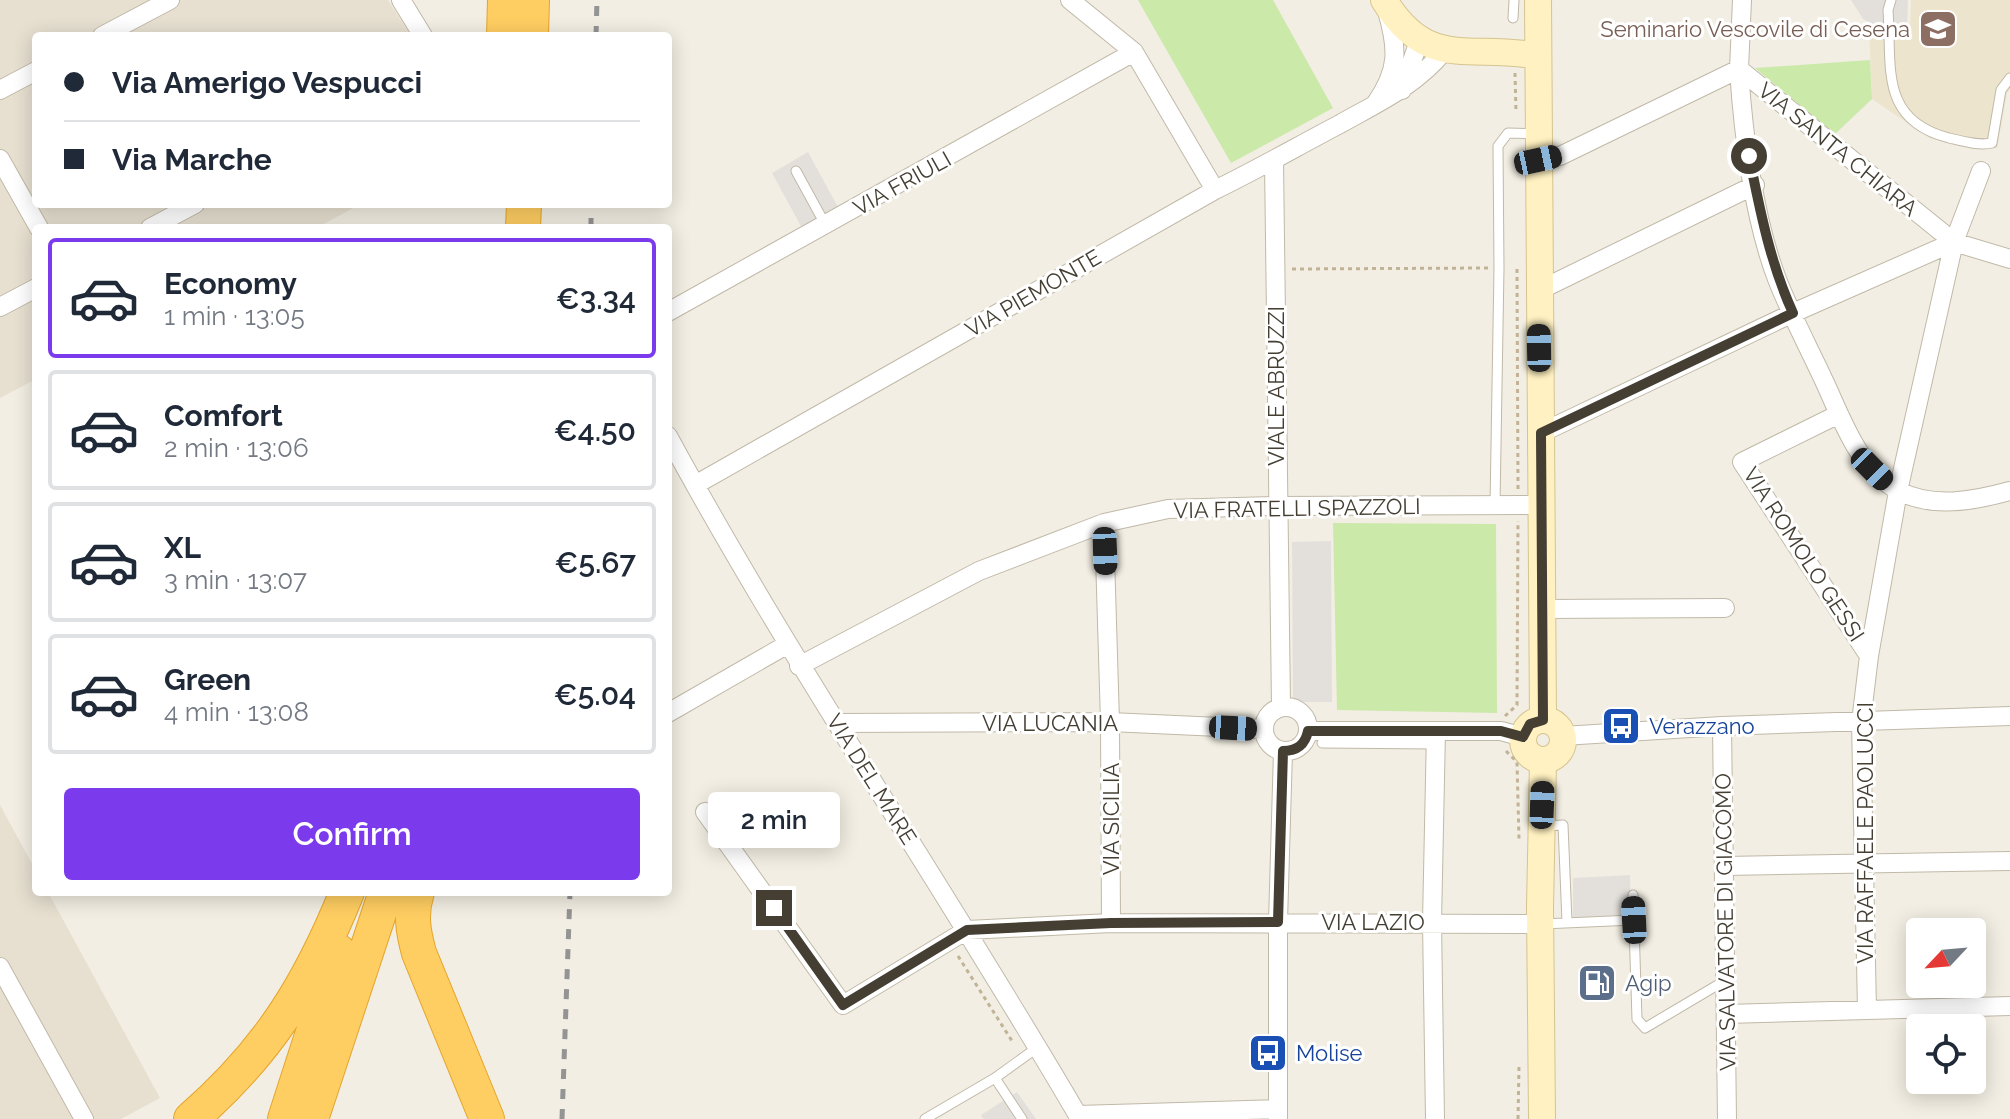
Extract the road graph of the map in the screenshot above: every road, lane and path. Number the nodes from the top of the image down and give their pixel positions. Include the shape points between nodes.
1 (170, 0) edge
2 (401, 0) edge
3 (505, 0) edge
4 (532, 0) edge
5 (1070, 0) edge
6 (1384, 0) edge
7 (1514, 0) edge
8 (1538, 0) edge
9 (1742, 0) edge
10 (1891, 0) edge
11 (1513, 18) dead end
12 (110, 32) edge
13 (421, 32) edge
14 (504, 32) edge
15 (531, 32) edge
16 (1419, 41) junction
17 (1451, 51) junction
18 (1134, 52) junction
19 (1526, 54) junction
20 (1739, 69) junction
21 (32, 73) edge
22 (2010, 78) edge
23 (0, 90) edge
24 (1402, 90) junction
25 (1374, 106) junction
26 (1531, 143) junction
27 (0, 159) edge
28 (1274, 161) junction
29 (796, 171) dead end
30 (1981, 171) dead end
31 (1755, 185) junction
32 (1215, 190) junction
33 (188, 208) edge
34 (37, 224) edge
35 (158, 224) edge
36 (826, 226) junction
37 (1954, 242) junction
38 (1517, 257) dead end
39 (2010, 259) edge
40 (1499, 268) junction
41 (1276, 269) junction
42 (32, 290) edge
43 (1538, 291) junction
44 (0, 307) edge
45 (672, 310) edge
46 (1793, 313) junction
47 (1839, 414) junction
48 (1541, 433) junction
49 (672, 443) edge
50 (695, 485) junction
51 (1900, 486) junction
52 (2010, 491) edge
53 (1495, 505) junction
54 (1529, 505) junction
55 (1276, 506) junction
56 (1104, 523) junction
57 (1725, 608) dead end
58 (1542, 609) junction
59 (788, 644) junction
60 (1869, 656) junction
61 (799, 666) junction
62 (1281, 706) junction
63 (672, 711) edge
64 (2010, 716) edge
65 (1110, 722) junction
66 (1861, 722) junction
67 (836, 723) junction
68 (1722, 726) junction
69 (1553, 728) junction
70 (1263, 729) junction
71 (1512, 734) junction
72 (1315, 737) junction
73 (1436, 738) junction
74 (1283, 751) junction
75 (1543, 761) junction
76 (705, 812) dead end
77 (1541, 827) junction
78 (1519, 850) dead end
79 (2010, 861) edge
80 (1864, 864) junction
81 (1725, 866) junction
82 (1633, 895) dead end
83 (385, 896) edge
84 (398, 896) edge
85 (416, 896) edge
86 (352, 901) edge
87 (1634, 920) junction
88 (1278, 922) junction
89 (1432, 922) junction
90 (1567, 922) junction
91 (1111, 923) junction
92 (1540, 924) junction
93 (967, 930) junction
94 (0, 967) edge
95 (1726, 980) junction
96 (2010, 1006) edge
97 (1867, 1010) junction
98 (1726, 1014) junction
99 (1038, 1047) junction
100 (1519, 1059) dead end
101 (995, 1078) junction
102 (1278, 1114) edge
103 (1079, 1117) edge
104 (84, 1119) edge
105 (191, 1119) edge
106 (285, 1119) edge
107 (311, 1119) edge
108 (335, 1119) edge
109 (487, 1119) edge
110 (925, 1119) edge
111 (1022, 1119) edge
112 (1435, 1119) edge
113 (1518, 1119) edge
114 (1542, 1119) edge
115 (1727, 1119) edge

1 - 12 street
2 - 13 street
3 - 14 highway
4 - 15 highway
5 - 18 street
6 - 16 main road
6 - 25 street via 1394,68
7 - 11 lane
8 - 19 main road
9 - 20 street, VIA SANTA CHIARA
10 - 22 lane via 1893,89 1907,118 1923,129 1961,141 1992,143 2001,90
16 - 17 main road
16 - 24 street
17 - 19 main road
17 - 24 street, VIA PIEMONTE
18 - 32 street
18 - 36 street, VIA FRIULI
19 - 26 main road
19 - 26 path
20 - 26 street via 1560,156
20 - 31 street
20 - 37 street, VIA SANTA CHIARA
21 - 23 street
24 - 25 street, VIA PIEMONTE
25 - 28 street, VIA PIEMONTE
26 - 40 lane via 1508,133 1498,146
26 - 43 main road
27 - 34 street
28 - 32 street, VIA PIEMONTE
28 - 41 street, VIALE ABRUZZI
29 - 36 lane
30 - 37 street, VIA RAFFAELE PAOLUCCI
31 - 43 street
31 - 46 street via 1777,278
32 - 50 street, VIA PIEMONTE
33 - 35 street
36 - 45 street, VIA FRIULI
37 - 39 street
37 - 46 street
37 - 51 street, VIA RAFFAELE PAOLUCCI
38 - 54 path
40 - 41 path
40 - 53 lane
41 - 55 street, VIALE ABRUZZI
42 - 44 street
43 - 48 main road
46 - 47 street
46 - 48 street
47 - 51 street via 1864,459
47 - 60 street, VIA ROMOLO GESSI via 1742,462
48 - 54 main road
49 - 50 street, VIA DEL MARE
50 - 59 street, VIA DEL MARE
51 - 52 street via 1961,502
51 - 60 street, VIA RAFFAELE PAOLUCCI
53 - 54 street, VIA FRATELLI SPAZZOLI
53 - 55 street, VIA FRATELLI SPAZZOLI
54 - 58 main road
54 - 71 path via 1517,705 1500,720
55 - 56 street, VIA FRATELLI SPAZZOLI via 1168,509
55 - 62 street, VIALE ABRUZZI
56 - 61 street, VIA FRATELLI SPAZZOLI via 979,571
56 - 65 street, VIA SICILIA
57 - 58 street
58 - 69 main road
59 - 61 street, VIA DEL MARE
59 - 63 street
60 - 66 street, VIA RAFFAELE PAOLUCCI
61 - 67 street, VIA DEL MARE
62 - 70 street via 1268,715
62 - 72 street via 1301,712
64 - 66 street
65 - 67 street, VIA LUCANIA
65 - 70 street, VIA LUCANIA
65 - 91 street, VIA SICILIA
66 - 68 street
66 - 80 street, VIA RAFFAELE PAOLUCCI
67 - 93 street, VIA DEL MARE
68 - 69 street
68 - 81 street, VIA SALVATORE DI GIACOMO
69 - 71 main road via 1530,724
69 - 75 main road via 1561,751
70 - 74 street via 1271,746
71 - 73 street
71 - 75 main road
71 - 78 path via 1501,745 1517,762
72 - 73 street
72 - 74 street
73 - 89 street
74 - 88 street
75 - 77 main road
76 - 93 street via 843,1005
77 - 90 lane via 1563,825
77 - 92 main road
79 - 80 street
80 - 81 street
80 - 97 street, VIA RAFFAELE PAOLUCCI
81 - 95 street, VIA SALVATORE DI GIACOMO
82 - 87 lane
83 - 107 highway
84 - 108 highway
85 - 109 highway via 413,930 419,953
86 - 105 highway via 260,1051
86 - 106 highway
87 - 90 lane
87 - 95 lane via 1637,1019 1645,1028
88 - 89 street, VIA LAZIO
88 - 91 street, VIA LAZIO
88 - 102 street
89 - 92 street, VIA LAZIO
89 - 112 street
90 - 92 lane
91 - 93 street, VIA LAZIO
92 - 114 main road
93 - 99 street, VIA DEL MARE
94 - 104 street
95 - 98 street, VIA SALVATORE DI GIACOMO
96 - 97 street
97 - 98 street
98 - 115 street, VIA SALVATORE DI GIACOMO
99 - 101 lane
99 - 103 street, VIA DEL MARE
100 - 113 path
101 - 110 lane
101 - 111 lane
102 - 103 street

